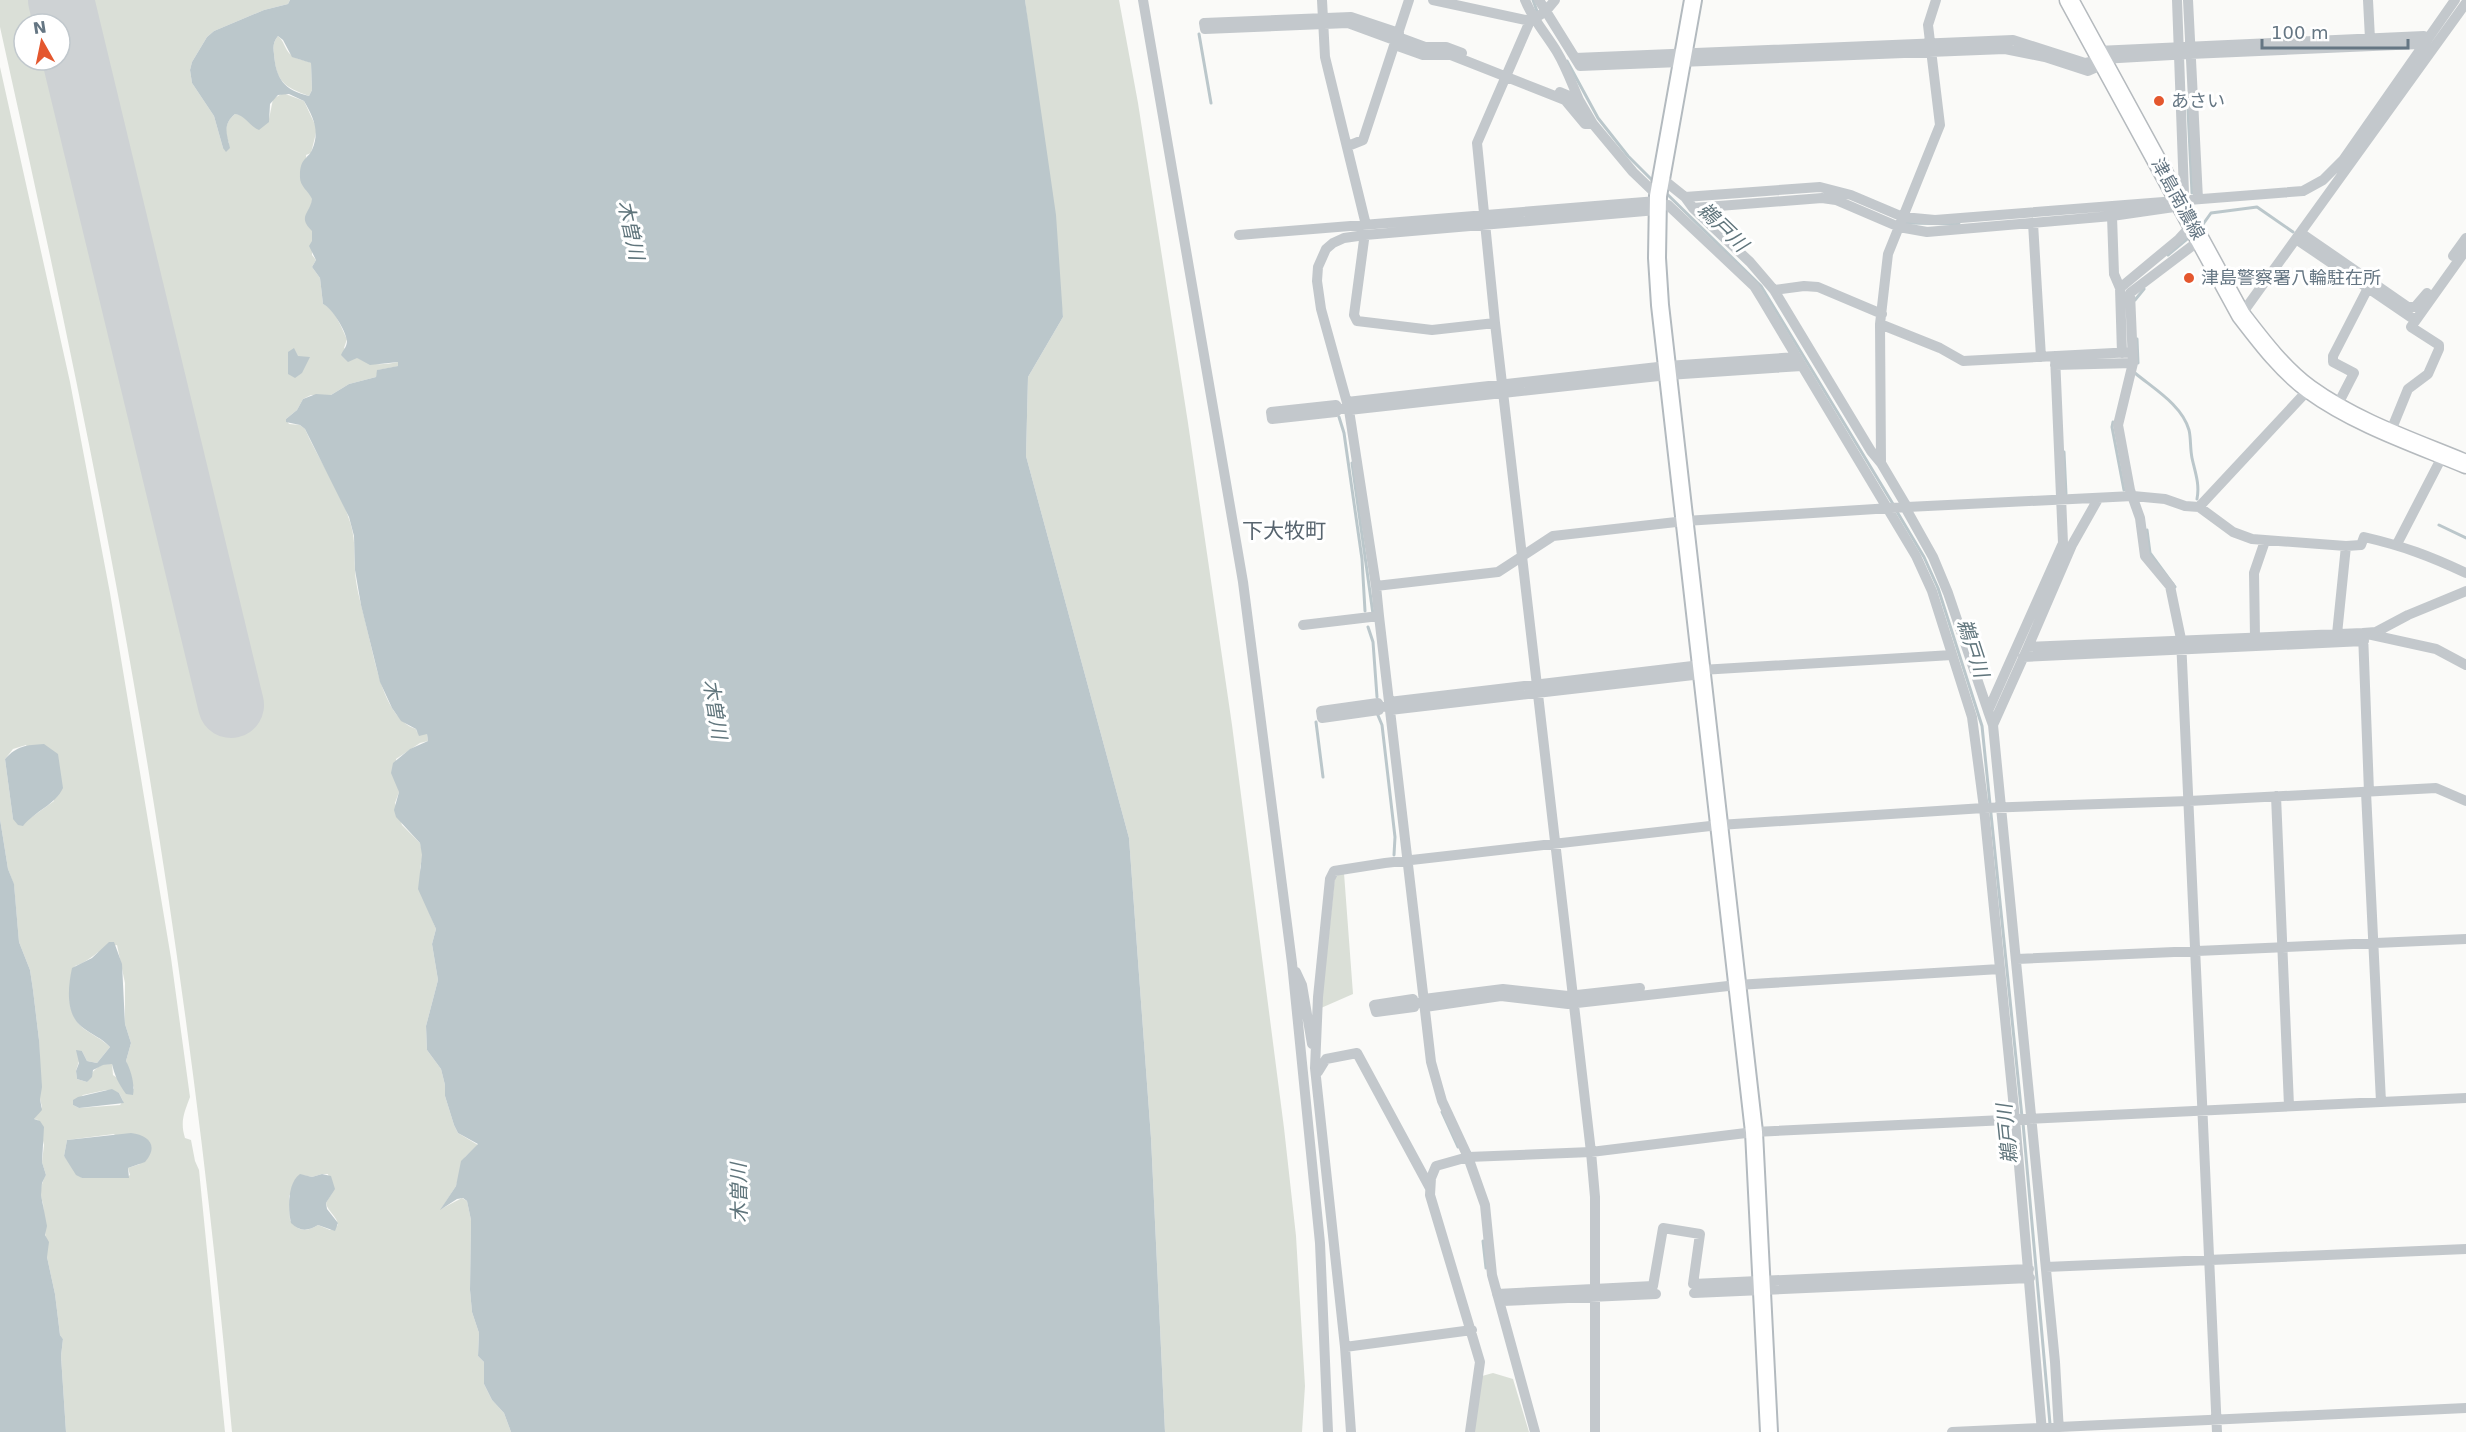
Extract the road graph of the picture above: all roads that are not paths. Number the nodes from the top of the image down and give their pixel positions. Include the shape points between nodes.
1 (1143, 0) edge
2 (1322, 0) edge
3 (1408, 0) edge
4 (1433, 0) edge
5 (1525, 0) edge
6 (1539, 0) edge
7 (1555, 0) edge
8 (1693, 0) edge
9 (1936, 0) edge
10 (2069, 0) edge
11 (2176, 0) edge
12 (2188, 0) edge
13 (2368, 0) edge
14 (2455, 0) edge
15 (2466, 3) edge
16 (1537, 17) junction
17 (1323, 21) junction
18 (1397, 39) junction
19 (2370, 39) junction
20 (2425, 42) junction
21 (1930, 48) junction
22 (2184, 51) junction
23 (1681, 58) junction
24 (2101, 58) junction
25 (1506, 74) junction
26 (1575, 103) junction
27 (1348, 146) junction
28 (1658, 195) junction
29 (1685, 197) junction
30 (2186, 202) junction
31 (1693, 208) junction
32 (2112, 216) junction
33 (1484, 220) junction
34 (1901, 222) junction
35 (2033, 223) junction
36 (1366, 230) junction
37 (2196, 233) junction
38 (1239, 235) dead end
39 (2298, 236) junction
40 (2466, 238) edge
41 (2466, 250) edge
42 (2120, 288) junction
43 (2368, 288) junction
44 (1774, 290) junction
45 (2241, 315) junction
46 (1881, 319) junction
47 (2415, 320) junction
48 (1496, 323) junction
49 (2129, 356) junction
50 (2041, 357) junction
51 (2055, 361) junction
52 (1799, 362) junction
53 (1668, 371) junction
54 (1503, 389) junction
55 (2309, 389) junction
56 (2337, 406) junction
57 (1346, 407) junction
58 (2390, 433) junction
59 (2443, 455) junction
60 (1881, 463) junction
61 (2466, 465) edge
62 (2133, 496) junction
63 (2098, 499) junction
64 (2062, 500) junction
65 (1905, 507) junction
66 (2199, 507) junction
67 (1889, 509) junction
68 (1685, 521) junction
69 (2265, 541) junction
70 (2397, 544) junction
71 (2346, 546) junction
72 (1522, 556) junction
73 (2466, 573) edge
74 (1376, 586) junction
75 (2466, 591) edge
76 (1379, 616) junction
77 (1303, 625) dead end
78 (2337, 634) junction
79 (2255, 637) junction
80 (2363, 637) junction
81 (2181, 644) junction
82 (2025, 652) junction
83 (1952, 655) junction
84 (2466, 665) edge
85 (1701, 670) junction
86 (1538, 690) junction
87 (1387, 706) junction
88 (1988, 711) junction
89 (1993, 725) junction
90 (2368, 792) junction
91 (2276, 796) junction
92 (2189, 801) junction
93 (2466, 801) edge
94 (1993, 808) junction
95 (1719, 825) junction
96 (1555, 844) junction
97 (1408, 861) junction
98 (2466, 939) edge
99 (2466, 946) edge
100 (2373, 947) junction
101 (2282, 951) junction
102 (2196, 955) junction
103 (2017, 962) junction
104 (1292, 963) junction
105 (1999, 965) junction
106 (1737, 982) junction
107 (1572, 999) junction
108 (1422, 1003) junction
109 (1315, 1072) junction
110 (2466, 1098) edge
111 (2381, 1102) junction
112 (2289, 1106) junction
113 (2203, 1110) junction
114 (2023, 1118) junction
115 (1754, 1132) junction
116 (1591, 1152) junction
117 (1468, 1157) junction
118 (1430, 1188) junction
119 (2466, 1249) edge
120 (2466, 1256) edge
121 (2210, 1263) junction
122 (2047, 1270) junction
123 (2030, 1273) junction
124 (1762, 1286) junction
125 (1595, 1293) junction
126 (1694, 1293) dead end
127 (1656, 1294) dead end
128 (1498, 1298) junction
129 (1472, 1330) junction
130 (1345, 1347) junction
131 (2466, 1408) edge
132 (2217, 1419) junction
133 (2051, 1429) edge
134 (1328, 1432) edge
135 (1351, 1432) edge
136 (1470, 1432) edge
137 (1535, 1432) edge
138 (1595, 1432) edge
139 (1769, 1432) edge
140 (1952, 1432) edge
141 (2217, 1432) edge

1 - 104 street via 1243,582
2 - 17 street
3 - 18 street
4 - 16 street
5 - 16 street
6 - 16 street
7 - 16 street
8 - 23 street
9 - 21 street via 1928,25
10 - 24 main road, 津島南濃線
11 - 22 street
12 - 22 street
13 - 19 street
14 - 20 street
15 - 39 street
16 - 23 street via 1575,58
16 - 25 street
16 - 26 street via 1556,50
17 - 17 street via 1205,29 1204,23
17 - 18 street via 1351,16
17 - 27 street via 1325,57
18 - 25 street via 1425,47 1446,47
18 - 27 street via 1363,140
19 - 20 street via 2424,36
19 - 22 street
20 - 22 street
20 - 30 street via 2343,160 2323,180 2303,191
21 - 23 street
21 - 24 street via 2013,40 2085,63
21 - 34 street via 1940,125
22 - 24 street
22 - 30 street
22 - 30 street
23 - 28 street
24 - 30 main road, 津島南濃線
25 - 26 street
25 - 33 street via 1478,143
26 - 28 street via 1585,124 1593,124
27 - 36 street
28 - 29 street
28 - 33 street
28 - 52 street via 1754,286
28 - 53 street via 1657,258
29 - 31 street
29 - 34 street via 1820,187 1851,195
30 - 32 street
30 - 34 street
30 - 37 main road, 津島南濃線
31 - 34 street via 1822,198
31 - 44 street
32 - 35 street
32 - 42 street via 2114,274
33 - 36 street
33 - 48 street
34 - 35 street via 1927,232
34 - 46 street via 1888,254
35 - 50 street
36 - 38 street
36 - 48 street via 1354,315 1357,321 1432,330
36 - 57 street via 1333,243 1318,267 1321,309
37 - 42 street via 2180,239
37 - 45 main road, 津島南濃線
37 - 49 street via 2130,293
39 - 40 street via 2408,307 2420,303
39 - 43 street
39 - 45 street
41 - 47 street
42 - 49 street
43 - 47 street
43 - 56 street via 2333,356 2332,362 2354,373
44 - 46 street via 1818,287
44 - 60 street
45 - 55 main road, 津島南濃線 via 2281,364
46 - 50 street via 1963,361
46 - 60 street
47 - 58 street via 2411,327 2439,345 2439,350 2428,374 2408,389
48 - 54 street
49 - 51 street
49 - 62 street via 2118,424
50 - 51 street
51 - 64 street
52 - 53 street
52 - 67 street
53 - 54 street
53 - 68 street
54 - 57 street
54 - 72 street
55 - 56 main road, 津島南濃線
55 - 66 street
56 - 58 main road, 津島南濃線
57 - 57 street via 1336,405 1271,412 1272,419 1336,412
57 - 74 street
58 - 59 main road, 津島南濃線
59 - 61 main road, 津島南濃線
59 - 70 street
60 - 65 street
62 - 63 street
62 - 66 street
62 - 81 street via 2145,556 2170,586
63 - 64 street
63 - 82 street via 2072,545
64 - 65 street
64 - 88 street via 2063,543
65 - 67 street
65 - 88 street via 1948,593
66 - 69 street via 2234,532
67 - 68 street
67 - 83 street via 1932,591
68 - 72 street via 1552,536
68 - 85 street
69 - 71 street
69 - 79 street via 2254,573
70 - 71 street via 2364,537 2361,545
70 - 73 street
71 - 78 street
72 - 74 street via 1498,572
72 - 86 street
74 - 76 street
75 - 80 street
76 - 77 street
76 - 87 street
78 - 79 street
78 - 80 street
79 - 81 street
80 - 81 street
80 - 84 street via 2436,649
80 - 90 street
81 - 82 street
81 - 92 street
82 - 89 street
83 - 85 street
83 - 94 street via 1972,717
85 - 86 street
85 - 95 street
86 - 87 street
86 - 96 street
87 - 97 street
88 - 89 street
89 - 94 street
90 - 91 street
90 - 93 street via 2436,788
90 - 100 street
91 - 92 street
91 - 101 street
92 - 94 street
92 - 102 street
94 - 95 street
94 - 103 street
94 - 105 street
95 - 96 street
95 - 106 street
96 - 97 street
96 - 107 street
97 - 108 street
97 - 109 street via 1343,868 1334,871 1330,879
98 - 100 street
99 - 100 street
100 - 101 street
100 - 111 street
101 - 102 street
101 - 112 street
102 - 103 street
102 - 113 street
103 - 114 street
104 - 109 street via 1302,985
104 - 134 street via 1320,1243
105 - 106 street
105 - 114 street
106 - 107 street
106 - 115 street
107 - 108 street via 1501,996
107 - 116 street
108 - 117 street via 1436,1086
109 - 118 street via 1326,1059 1357,1053
109 - 130 street
110 - 111 street
111 - 112 street
112 - 113 street
113 - 114 street
113 - 121 street
114 - 115 street
114 - 122 street
114 - 123 street
115 - 116 street
115 - 124 street
116 - 117 street
116 - 125 street
117 - 118 street via 1436,1166
117 - 128 street via 1485,1205 1488,1257
118 - 129 street
119 - 121 street
120 - 121 street
121 - 122 street
121 - 132 street
122 - 133 street
123 - 124 street
123 - 133 street
124 - 125 street via 1693,1284 1700,1234 1663,1228 1653,1286
124 - 126 street
124 - 139 street
125 - 127 street
125 - 128 street
125 - 138 street
128 - 137 street
129 - 130 street
129 - 136 street via 1480,1362
130 - 135 street
131 - 132 street
132 - 133 street
132 - 141 street
133 - 140 street

